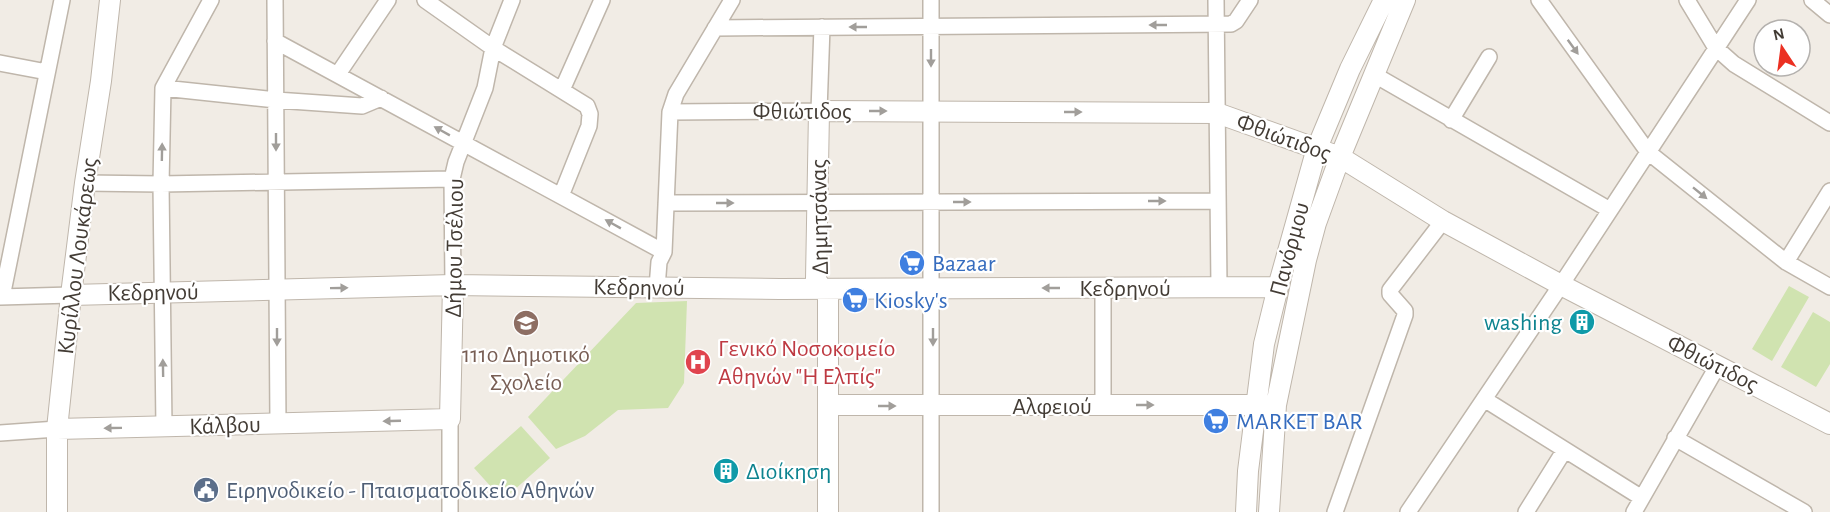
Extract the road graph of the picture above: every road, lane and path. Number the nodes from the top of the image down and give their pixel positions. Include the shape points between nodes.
1 (62, 0) edge
2 (110, 0) edge
3 (275, 0) edge
4 (388, 0) edge
5 (425, 0) edge
6 (512, 0) edge
7 (602, 0) edge
8 (732, 0) edge
9 (931, 0) edge
10 (1216, 0) edge
11 (1250, 0) edge
12 (1384, 0) edge
13 (1405, 0) edge
14 (1539, 0) edge
15 (1687, 0) edge
16 (1748, 0) edge
17 (1812, 0) edge
18 (208, 1) edge
19 (1830, 15) edge
20 (1216, 24) junction
21 (931, 26) junction
22 (822, 27) junction
23 (716, 28) junction
24 (275, 41) junction
25 (493, 48) junction
26 (1716, 48) junction
27 (1490, 57) dead end
28 (0, 63) edge
29 (47, 72) junction
30 (338, 74) junction
31 (1374, 74) junction
32 (163, 88) junction
33 (562, 90) junction
34 (381, 98) junction
35 (276, 100) junction
36 (819, 111) junction
37 (932, 111) junction
38 (670, 112) junction
39 (1217, 113) junction
40 (1451, 120) junction
41 (1830, 123) edge
42 (464, 142) junction
43 (1317, 148) junction
44 (1648, 152) junction
45 (1340, 157) junction
46 (452, 179) junction
47 (276, 182) junction
48 (85, 183) junction
49 (161, 184) junction
50 (1830, 191) edge
51 (561, 196) junction
52 (1218, 201) junction
53 (816, 202) junction
54 (932, 202) junction
55 (666, 203) junction
56 (1610, 210) junction
57 (1443, 221) junction
58 (664, 252) junction
59 (1786, 262) junction
60 (453, 285) junction
61 (1561, 285) junction
62 (820, 287) junction
63 (1219, 287) junction
64 (1278, 287) junction
65 (1830, 287) edge
66 (663, 288) junction
67 (1102, 288) junction
68 (277, 289) junction
69 (933, 289) junction
70 (162, 292) junction
71 (71, 295) junction
72 (1, 297) edge
73 (1718, 365) junction
74 (1484, 399) junction
75 (828, 405) junction
76 (1103, 405) junction
77 (1256, 405) junction
78 (1276, 405) junction
79 (933, 406) junction
80 (450, 419) junction
81 (278, 424) junction
82 (1830, 424) edge
83 (164, 427) junction
84 (57, 429) junction
85 (0, 432) edge
86 (1676, 438) junction
87 (1564, 451) junction
88 (1642, 498) junction
89 (57, 512) edge
90 (450, 512) edge
91 (828, 512) edge
92 (932, 512) edge
93 (1246, 512) edge
94 (1269, 512) edge
95 (1335, 512) edge
96 (1408, 512) edge
97 (1526, 512) edge
98 (1634, 512) edge
99 (1804, 512) edge

1 - 29 street
2 - 48 street, Κυρίλλου Λουκάρεως
3 - 24 street
4 - 30 street
5 - 25 street
6 - 25 street, Δήμου Τσέλιου
7 - 33 street
8 - 23 street
9 - 21 street
10 - 20 street
11 - 20 street via 1236,21
12 - 43 street, Πανόρμου
13 - 31 street, Πανόρμου
14 -> 44 street
15 - 26 street
16 - 26 street
17 - 19 street
18 - 32 street
20 -> 21 street
20 - 39 street
21 -> 22 street
21 -> 37 street
22 - 23 street
22 - 36 street, Δημητσάνας
23 - 38 street via 676,94
24 - 30 street
24 - 35 street
25 - 33 street
25 - 42 street, Δήμου Τσέλιου via 485,88
26 - 41 street via 1734,64
26 - 44 street
27 - 40 street
28 - 29 street
29 - 72 street
30 - 34 street
31 - 40 street
31 - 45 street, Πανόρμου
32 - 35 street
49 -> 32 street
33 - 51 street via 587,106 590,114 589,126
34 - 35 street via 362,106
42 -> 34 street
35 -> 47 street
36 -> 37 street, Φθιώτιδος
36 - 38 street, Φθιώτιδος
36 - 53 street, Δημητσάνας
37 -> 39 street, Φθιώτιδος
37 - 54 street
38 - 55 street
39 - 43 street, Φθιώτιδος
39 - 52 street
40 - 56 street
42 - 46 street, Δήμου Τσέλιου
42 - 51 street
43 - 45 street, Φθιώτιδος
43 - 64 street, Πανόρμου
44 - 56 street
44 -> 59 street
45 - 57 street, Φθιώτιδος
45 - 78 street, Πανόρμου via 1303,271
46 - 47 street
46 - 60 street, Δήμου Τσέλιου
47 - 49 street
47 - 68 street
48 - 49 street
48 - 71 street, Κυρίλλου Λουκάρεως
49 - 70 street
50 - 59 street
58 -> 51 street
54 -> 52 street
52 - 63 street
53 - 54 street
55 -> 53 street
53 - 62 street, Δημητσάνας via 816,279
54 - 69 street
55 - 58 street
56 - 61 street
57 - 61 street, Φθιώτιδος
57 - 95 street via 1390,290 1405,315
58 - 66 street via 659,262
59 - 65 street
60 - 66 street, Κεδρηνού
68 -> 60 street, Κεδρηνού
60 - 80 street, Δήμου Τσέλιου
61 - 73 street, Φθιώτιδος
61 - 74 street
62 - 66 street, Κεδρηνού
62 - 69 street, Κεδρηνού
62 - 75 street, Δημητσάνας via 828,295
63 - 64 street, Κεδρηνού
63 - 67 street, Κεδρηνού
64 - 77 street, Πανόρμου via 1264,344
67 -> 69 street, Κεδρηνού
67 - 76 street
68 - 70 street, Κεδρηνού
68 -> 81 street
69 -> 79 street
70 - 71 street, Κεδρηνού
83 -> 70 street
71 - 72 street, Κεδρηνού
71 - 84 street, Κυρίλλου Λουκάρεως
73 - 82 street, Φθιώτιδος
73 - 86 street
74 - 87 street
74 - 96 street
75 -> 79 street, Αλφειού
75 - 91 street, Δημητσάνας
76 -> 77 street, Αλφειού
76 - 79 street, Αλφειού
77 - 78 street, Αλφειού
77 - 93 street, Πανόρμου
78 - 94 street, Πανόρμου
79 - 92 street
80 -> 81 street, Κάλβου
80 - 90 street
81 - 83 street, Κάλβου
83 -> 84 street, Κάλβου
84 - 85 street, Κάλβου
84 - 89 street, Κυρίλλου Λουκάρεως
86 - 88 street
86 - 99 street
87 - 88 street
87 - 97 street
88 - 98 street

